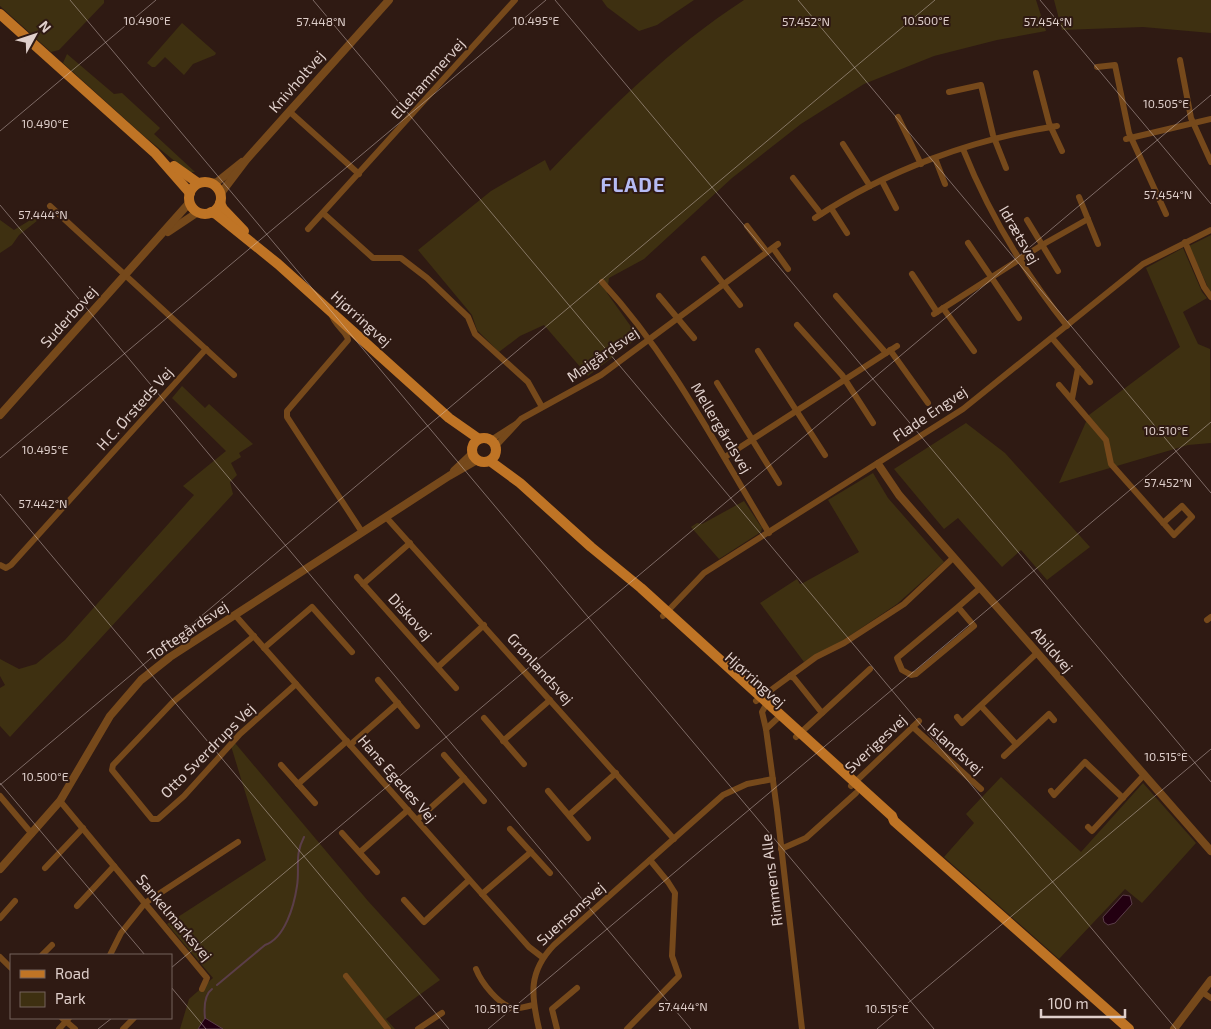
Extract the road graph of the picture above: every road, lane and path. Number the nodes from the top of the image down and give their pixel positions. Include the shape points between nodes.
1 (389, 0) edge
2 (515, 0) edge
3 (0, 14) edge
4 (1180, 60) dead end
5 (1097, 67) dead end
6 (1036, 73) dead end
7 (949, 92) dead end
8 (290, 112) junction
9 (898, 117) dead end
10 (1211, 119) edge
11 (1193, 123) junction
12 (1054, 126) junction
13 (1129, 138) junction
14 (996, 139) junction
15 (843, 144) dead end
16 (963, 149) junction
17 (1062, 151) dead end
18 (155, 153) junction
19 (935, 158) junction
20 (246, 160) junction
21 (1211, 162) edge
22 (921, 164) junction
23 (1006, 168) dead end
24 (359, 174) junction
25 (793, 178) dead end
26 (882, 180) junction
27 (198, 183) junction
28 (212, 183) junction
29 (945, 184) dead end
30 (870, 186) junction
31 (190, 197) junction
32 (1079, 197) dead end
33 (220, 198) junction
34 (50, 206) dead end
35 (831, 208) junction
36 (896, 208) dead end
37 (198, 212) junction
38 (211, 212) junction
39 (323, 213) junction
40 (1166, 214) dead end
41 (1088, 219) junction
42 (1027, 220) dead end
43 (746, 226) dead end
44 (308, 229) dead end
45 (1211, 230) edge
46 (847, 233) dead end
47 (160, 236) junction
48 (1185, 242) junction
49 (254, 243) junction
50 (968, 243) dead end
51 (1098, 244) dead end
52 (1042, 245) junction
53 (767, 252) junction
54 (704, 259) dead end
55 (1018, 260) junction
56 (788, 269) dead end
57 (1058, 272) dead end
58 (125, 274) junction
59 (912, 274) dead end
60 (990, 278) junction
61 (602, 282) dead end
62 (724, 284) junction
63 (659, 296) dead end
64 (836, 296) dead end
65 (1211, 297) edge
66 (740, 305) dead end
67 (938, 311) junction
68 (331, 313) junction
69 (1019, 318) dead end
70 (676, 319) junction
71 (798, 325) dead end
72 (1067, 326) junction
73 (650, 338) junction
74 (694, 338) dead end
75 (1052, 338) junction
76 (897, 346) dead end
77 (206, 349) junction
78 (758, 351) dead end
79 (974, 351) dead end
80 (888, 352) junction
81 (1078, 368) junction
82 (234, 375) dead end
83 (845, 380) junction
84 (1090, 382) dead end
85 (717, 383) dead end
86 (1059, 385) dead end
87 (1072, 399) junction
88 (928, 403) dead end
89 (542, 408) junction
90 (796, 411) junction
91 (0, 415) edge
92 (873, 424) dead end
93 (752, 440) junction
94 (475, 450) junction
95 (493, 450) junction
96 (825, 454) dead end
97 (725, 457) junction
98 (878, 464) junction
99 (779, 483) dead end
100 (386, 517) junction
101 (1163, 523) junction
102 (362, 532) junction
103 (769, 533) junction
104 (410, 543) junction
105 (953, 558) junction
106 (0, 565) edge
107 (357, 577) dead end
108 (363, 584) junction
109 (980, 588) junction
110 (958, 607) junction
111 (665, 614) junction
112 (235, 615) junction
113 (484, 625) junction
114 (254, 636) junction
115 (264, 648) junction
116 (352, 652) dead end
117 (1037, 653) junction
118 (438, 667) junction
119 (870, 669) dead end
120 (790, 676) junction
121 (378, 680) dead end
122 (296, 684) junction
123 (456, 688) dead end
124 (550, 700) junction
125 (761, 702) junction
126 (398, 703) junction
127 (981, 706) junction
128 (822, 713) junction
129 (778, 717) junction
130 (957, 717) dead end
131 (484, 718) dead end
132 (1054, 720) dead end
133 (919, 721) dead end
134 (417, 726) dead end
135 (913, 727) junction
136 (766, 729) junction
137 (798, 735) junction
138 (503, 741) junction
139 (348, 743) junction
140 (1016, 744) junction
141 (444, 755) dead end
142 (1004, 756) dead end
143 (524, 764) dead end
144 (281, 766) dead end
145 (616, 773) junction
146 (1144, 775) junction
147 (464, 778) junction
148 (773, 779) junction
149 (298, 784) junction
150 (854, 787) junction
151 (981, 789) dead end
152 (548, 791) dead end
153 (1050, 791) dead end
154 (0, 796) edge
155 (1123, 798) junction
156 (60, 801) junction
157 (484, 801) dead end
158 (315, 803) dead end
159 (408, 810) junction
160 (569, 815) junction
161 (417, 820) junction
162 (83, 828) junction
163 (1088, 828) dead end
164 (510, 829) dead end
165 (342, 833) dead end
166 (32, 834) junction
167 (588, 838) dead end
168 (674, 839) junction
169 (238, 842) dead end
170 (781, 849) junction
171 (1211, 851) edge
172 (360, 852) junction
173 (531, 852) junction
174 (650, 860) junction
175 (114, 866) junction
176 (45, 868) dead end
177 (0, 869) edge
178 (377, 872) dead end
179 (550, 873) dead end
180 (469, 880) junction
181 (482, 894) junction
182 (404, 900) dead end
183 (15, 901) dead end
184 (145, 903) junction
185 (77, 906) dead end
186 (0, 918) edge
187 (52, 945) dead end
188 (1036, 948) junction
189 (43, 954) edge
190 (110, 954) edge
191 (0, 956) edge
192 (542, 957) junction
193 (10, 967) edge
194 (476, 969) dead end
195 (346, 976) dead end
196 (1211, 980) edge
197 (576, 988) dead end
198 (202, 989) dead end
199 (1202, 992) junction
200 (1211, 998) edge
201 (534, 1005) junction
202 (442, 1013) dead end
203 (66, 1019) edge
204 (133, 1019) edge
205 (1176, 1026) edge
206 (537, 1028) edge
207 (59, 1029) edge
208 (75, 1029) edge
209 (124, 1029) edge
210 (388, 1029) edge
211 (418, 1029) edge
212 (557, 1029) edge
213 (627, 1029) edge
214 (802, 1029) edge
215 (1122, 1029) edge
216 (1129, 1029) edge
217 (1169, 1029) edge

1 - 8 street, Knivholtvej
2 - 24 street, Ellehammervej
3 - 18 main road
4 - 11 street
5 - 13 street via 1115,65
6 - 12 street
7 - 14 street via 981,84
8 - 20 street, Knivholtvej
8 - 24 street
9 - 22 street
10 - 11 street
11 - 13 street
11 - 21 street
12 - 14 street
12 - 17 street
13 - 40 street
14 - 16 street
14 - 23 street
15 - 30 street
16 - 19 street
16 - 55 street, Idrætsvej via 989,208
18 - 27 main road
18 - 31 main road
19 - 22 street
19 - 29 street
20 - 28 street, Knivholtvej
20 - 33 street, Knivholtvej
22 - 26 street
24 - 39 street, Ellehammervej
25 - 35 street via 818,216
26 - 30 street
26 - 36 street
27 - 28 main road
27 - 31 main road
28 - 33 main road
30 - 35 street
31 - 37 main road
31 - 47 street, Suderbovej
32 - 41 street
33 - 38 main road
33 - 49 main road, Hjørringvej via 223,209
34 - 58 street
35 - 46 street
37 - 38 main road
37 - 47 street, Suderbovej
38 - 49 main road, Hjørringvej
39 - 44 street, Ellehammervej
39 - 89 street via 373,258 401,258 427,278 468,317 475,334 528,382
41 - 51 street
41 - 52 street
42 - 52 street
43 - 53 street
45 - 48 street, Flade Engvej
47 - 58 street, Suderbovej
48 - 65 street
48 - 72 street, Flade Engvej via 1143,264
49 - 68 main road, Hjørringvej
50 - 60 street
52 - 55 street
52 - 57 street
53 - 56 street, Maigårdsvej via 775,246
53 - 62 street, Maigårdsvej
54 - 62 street
55 - 60 street
55 - 72 street, Idrætsvej
58 - 77 street
58 - 91 street, Suderbovej
59 - 67 street
60 - 67 street
60 - 69 street
61 - 73 street, Mellergårdsvej
62 - 66 street
62 - 70 street, Maigårdsvej
63 - 70 street
64 - 80 street
67 - 79 street
68 - 94 main road, Hjørringvej via 449,418
68 - 102 street via 334,324 348,338 287,411 287,417
70 - 73 street, Maigårdsvej
70 - 74 street
71 - 83 street
72 - 75 street, Flade Engvej
73 - 89 street, Maigårdsvej via 601,375
73 - 97 street, Mellergårdsvej
75 - 81 street
75 - 98 street, Flade Engvej via 963,409
76 - 80 street
77 - 82 street
77 - 106 street, H.C. Ørsteds Vej via 11,565 6,568
78 - 90 street
80 - 83 street
80 - 88 street
81 - 84 street
81 - 87 street
83 - 90 street
83 - 92 street
85 - 93 street
86 - 87 street
87 - 101 street via 1106,440 1111,464
89 - 95 street, Maigårdsvej via 517,423
90 - 93 street
90 - 96 street
93 - 97 street
93 - 99 street
94 - 95 main road
94 - 95 main road
94 - 100 street, Toftegårdsvej via 450,476
95 - 111 main road, Hjørringvej via 520,483
97 - 103 street, Mellergårdsvej
98 - 103 street, Flade Engvej
98 - 105 street, Abildvej via 899,495
100 - 102 street, Toftegårdsvej
100 - 104 street, Grønlandsvej
101 - 101 street via 1174,535 1192,517 1182,506
102 - 112 street, Toftegårdsvej
103 - 111 street, Flade Engvej via 704,573
104 - 108 street
104 - 113 street, Grønlandsvej
105 - 109 street, Abildvej
105 - 120 street via 904,604
107 - 108 street, Diskovej
108 - 118 street, Diskovej
109 - 110 street
109 - 117 street, Abildvej
110 - 110 street via 974,626 916,674 910,675 902,670 897,658
111 - 125 main road, Hjørringvej
112 - 114 street, Hans Egedes Vej
112 - 156 street, Toftegårdsvej via 170,658 129,691 103,727
113 - 118 street
113 - 124 street, Grønlandsvej
114 - 115 street, Hans Egedes Vej
114 - 122 street, Otto Sverdrups Vej via 173,702 113,765 112,770 152,819 158,819 184,796 240,734
115 - 116 street via 312,607
115 - 122 street, Hans Egedes Vej
117 - 127 street
117 - 146 street, Abildvej
118 - 123 street, Diskovej
119 - 128 street
120 - 125 street
120 - 128 street
121 - 126 street
122 - 139 street, Hans Egedes Vej
124 - 138 street
124 - 145 street, Grønlandsvej
125 - 129 main road, Hjørringvej
125 - 136 street, Rimmens Alle
126 - 134 street
126 - 139 street
127 - 130 street via 962,723
127 - 140 street
128 - 137 street
129 - 136 street
129 - 137 main road, Hjørringvej
131 - 138 street
132 - 140 street via 1049,714
133 - 135 street, Sverigesvej
135 - 150 street, Sverigesvej
135 - 151 street, Islandsvej
136 - 148 street, Rimmens Alle
137 - 150 main road, Hjørringvej
138 - 143 street
139 - 149 street
139 - 159 street, Hans Egedes Vej
140 - 142 street
141 - 147 street
144 - 149 street
145 - 160 street
145 - 168 street, Grønlandsvej
146 - 155 street
146 - 171 street, Abildvej
147 - 157 street
147 - 161 street
148 - 168 street, Suensonsvej via 728,792
148 - 170 street, Rimmens Alle
149 - 158 street
150 - 170 street, Sverigesvej via 806,838
150 - 188 main road, Hjørringvej via 924,847 952,880 973,898 990,906
152 - 160 street
153 - 155 street via 1054,795 1085,762
154 - 166 street
155 - 163 street via 1092,831
156 - 162 street, Sankelmarksvej
156 - 166 street, Toftegårdsvej
159 - 161 street, Hans Egedes Vej
159 - 172 street
160 - 167 street
161 - 180 street, Hans Egedes Vej
162 - 175 street, Sankelmarksvej
162 - 176 street
164 - 173 street
165 - 172 street
166 - 177 street, Toftegårdsvej
168 - 174 street, Suensonsvej
169 - 184 street
170 - 214 street, Rimmens Alle
172 - 178 street
173 - 179 street
173 - 181 street
174 - 192 street, Suensonsvej
174 - 213 street via 675,893 672,956 679,976
175 - 184 street, Sankelmarksvej
175 - 185 street
180 - 181 street, Hans Egedes Vej
180 - 182 street via 424,922
181 - 192 street, Hans Egedes Vej via 529,947
183 - 186 street
184 - 190 street via 121,933
184 - 198 street, Sankelmarksvej via 207,978
187 - 189 street
188 - 215 main road, Hjørringvej via 1046,963
188 - 216 main road, Hjørringvej
191 - 193 street
192 - 201 street, Suensonsvej via 533,982
194 - 201 street via 479,977 507,1006
195 - 210 street
196 - 199 street
197 - 212 street via 552,1008
199 - 200 street
199 - 205 street
201 - 206 street, Suensonsvej
202 - 211 street
203 - 207 street
203 - 208 street
204 - 209 street
205 - 217 street

